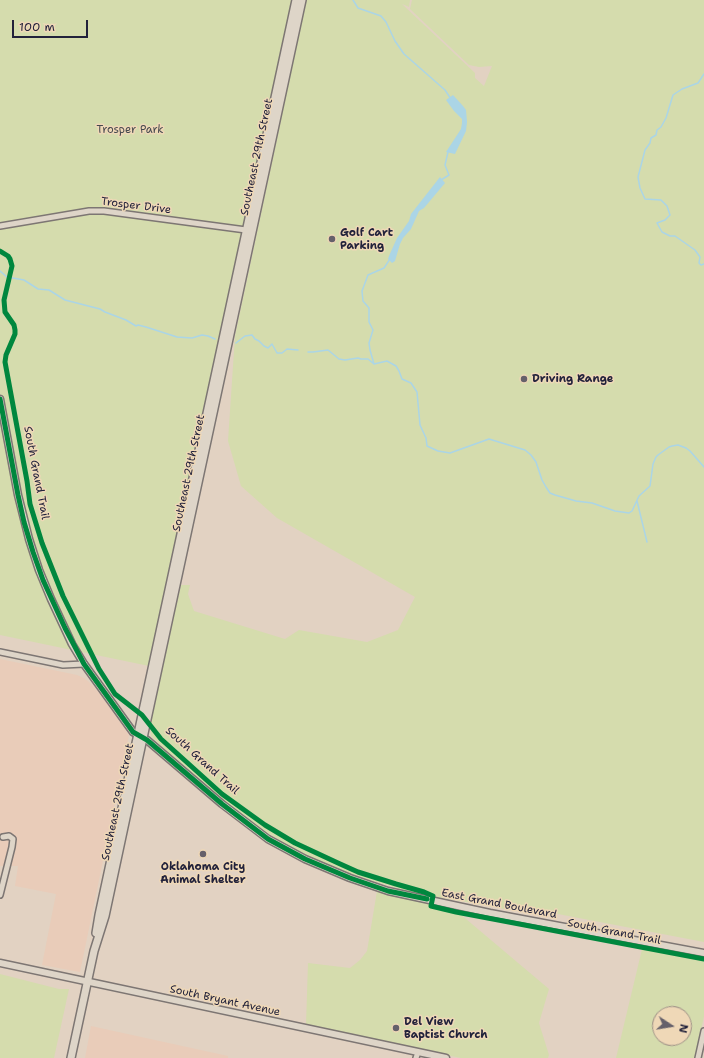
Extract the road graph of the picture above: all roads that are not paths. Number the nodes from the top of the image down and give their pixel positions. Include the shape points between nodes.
1 (296, 0) edge
2 (302, 0) edge
3 (0, 226) edge
4 (249, 231) junction
5 (0, 399) edge
6 (0, 652) edge
7 (84, 664) junction
8 (140, 736) junction
9 (2, 837) dead end
10 (0, 895) edge
11 (704, 953) edge
12 (0, 963) edge
13 (87, 981) junction
14 (704, 1031) edge
15 (417, 1055) edge
16 (71, 1058) edge
17 (446, 1058) edge
18 (698, 1058) edge

1 - 4 main road, Southeast 29th Street
2 - 4 main road, Southeast 29th Street
3 - 4 street, Trosper Drive via 104,211
4 - 8 main road, Southeast 29th Street
5 - 7 street, East Grand Boulevard via 18,495 31,546 57,612
6 - 7 street via 62,665
7 - 8 street, East Grand Boulevard via 133,732
8 - 11 street, East Grand Boulevard via 268,839 305,859 350,878 388,891 490,913
8 - 13 main road, Southeast 29th Street via 99,915
9 - 10 street via 9,836 13,839
12 - 13 street, South Bryant Avenue
13 - 15 street, South Bryant Avenue
13 - 16 main road, Southeast 29th Street
14 - 18 street
15 - 17 street, South Bryant Avenue

